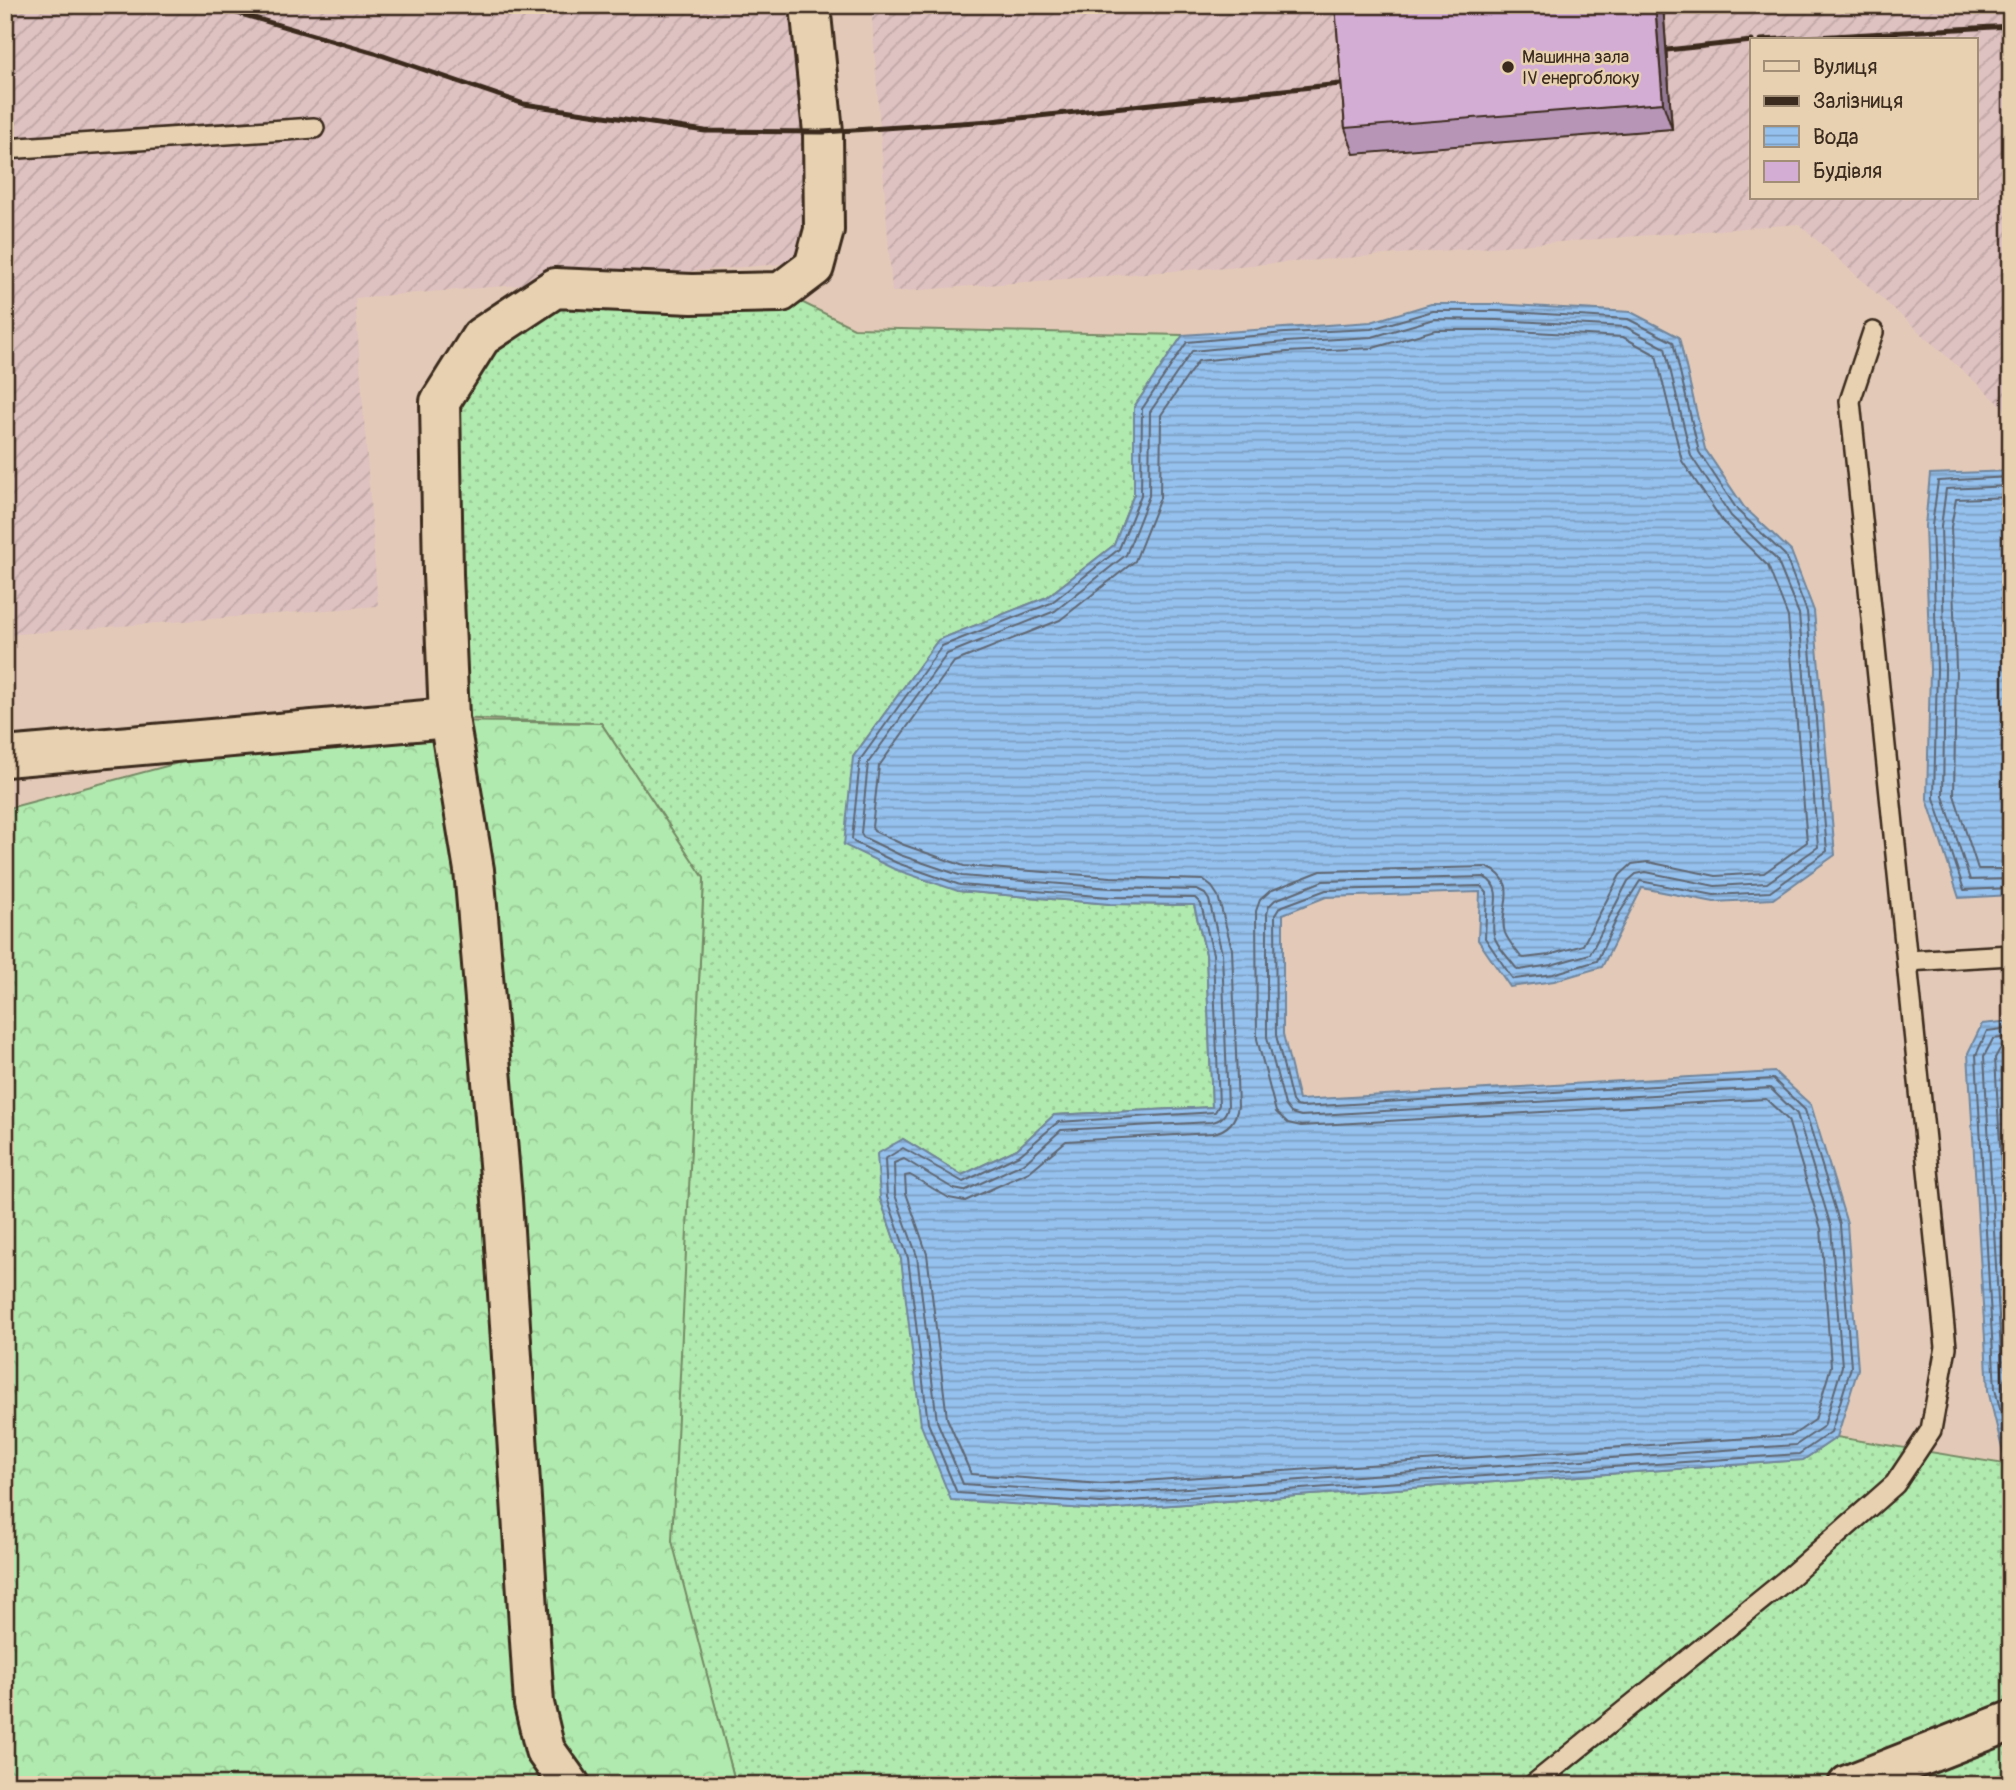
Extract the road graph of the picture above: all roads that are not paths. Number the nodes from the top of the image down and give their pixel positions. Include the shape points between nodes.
1 (810, 5) edge
2 (314, 128) dead end
3 (5, 149) edge
4 (1873, 332) dead end
5 (449, 718) junction
6 (5, 757) edge
7 (2011, 956) edge
8 (1907, 961) junction
9 (2011, 1721) edge
10 (570, 1785) edge
11 (1533, 1785) edge
12 (1848, 1785) edge

1 - 5 street via 823,132 824,230 814,267 781,292 692,294 555,288 481,337 440,402
2 - 3 lane
4 - 8 lane via 1850,401
5 - 6 street
5 - 10 street via 474,870 502,1199 534,1704 545,1751
7 - 8 lane
8 - 11 lane via 1946,1347 1931,1430 1895,1484 1786,1580
9 - 12 street

